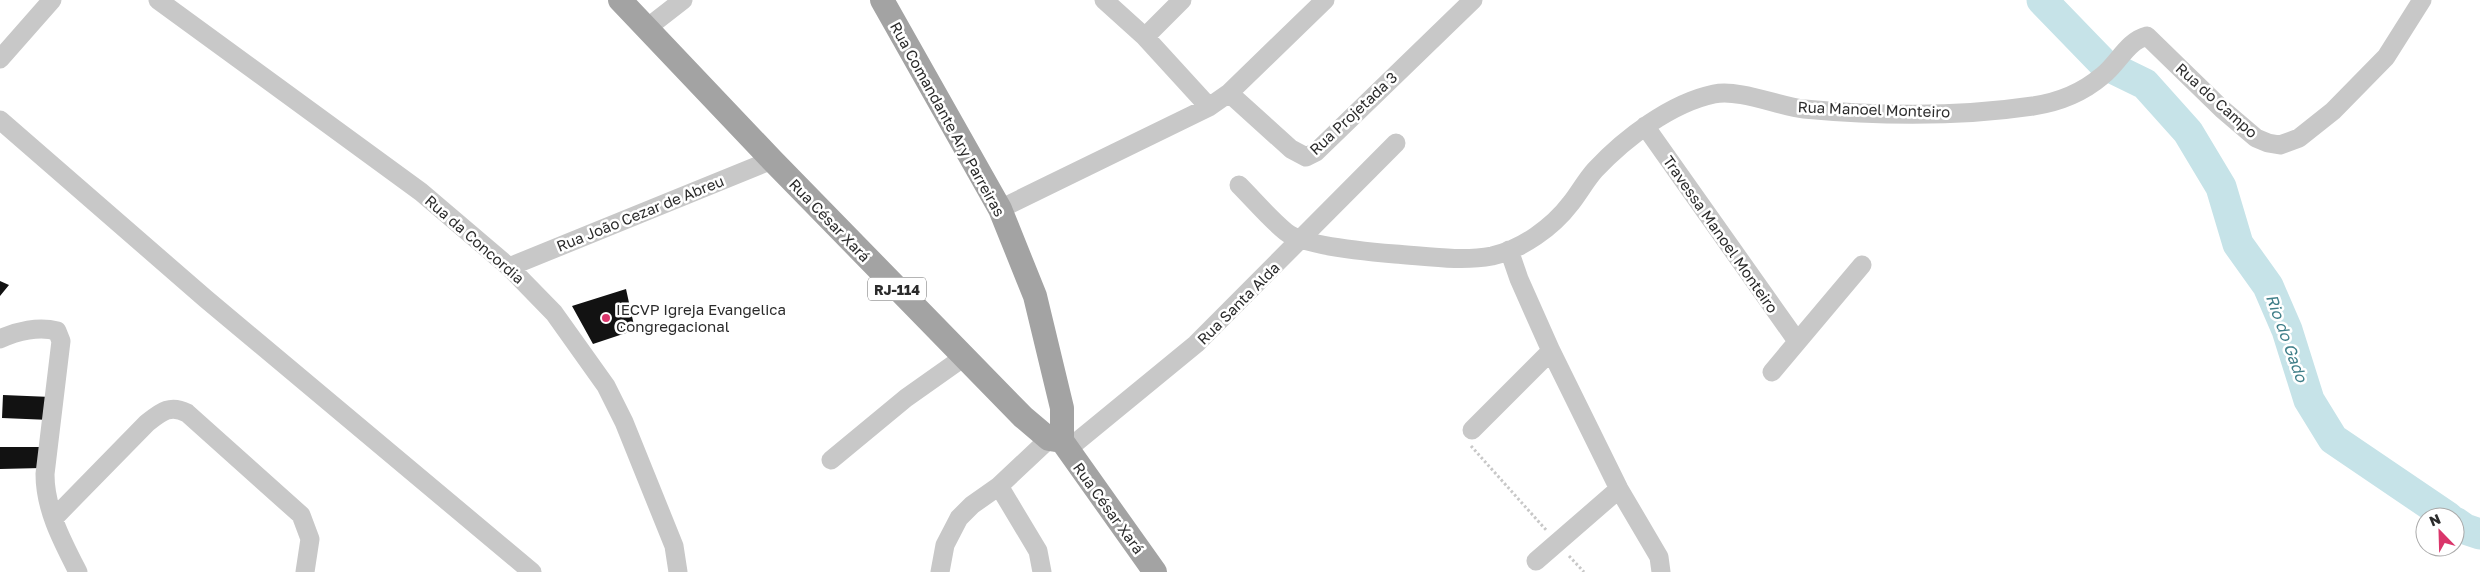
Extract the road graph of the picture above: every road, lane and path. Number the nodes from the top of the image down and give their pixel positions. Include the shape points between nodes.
1 (52, 0) edge
2 (158, 0) edge
3 (620, 0) edge
4 (683, 0) edge
5 (882, 0) edge
6 (1104, 0) edge
7 (1182, 0) edge
8 (1325, 0) edge
9 (1473, 0) edge
10 (2422, 0) edge
11 (647, 28) junction
12 (1145, 37) junction
13 (2137, 38) joint
14 (0, 59) edge
15 (1229, 93) junction
16 (1209, 107) junction
17 (0, 120) edge
18 (1645, 126) junction
19 (1396, 143) dead end
20 (772, 160) junction
21 (1239, 185) dead end
22 (1000, 209) junction
23 (1301, 240) junction
24 (1509, 250) junction
25 (1862, 264) dead end
26 (509, 267) junction
27 (0, 339) edge
28 (1798, 341) junction
29 (1551, 351) junction
30 (964, 357) junction
31 (1772, 372) dead end
32 (1059, 393) junction
33 (1023, 417) junction
34 (1472, 430) joint
35 (1060, 443) junction
36 (832, 460) dead end
37 (998, 486) junction
38 (1619, 489) junction
39 (54, 518) junction
40 (1558, 543) junction
41 (1536, 562) dead end
42 (78, 572) edge
43 (305, 572) edge
44 (532, 572) edge
45 (678, 572) edge
46 (940, 572) edge
47 (1042, 572) edge
48 (1155, 572) edge
49 (1584, 572) edge
50 (1661, 572) edge

1 - 14 street
2 - 26 street, Rua da Concordia via 421,192
3 - 11 main road, Rua César Xará / RJ-114
4 - 11 street
5 - 22 main road, Rua Comandante Ary Parreiras
6 - 12 street
7 - 12 street
8 - 15 street
9 - 15 street, Rua Projetada 3 via 1316,152 1306,157 1291,149
10 - 13 street, Rua do Campo via 2386,57 2333,111 2299,138 2280,145 2256,138 2155,43 2146,36
11 - 20 main road, Rua César Xará / RJ-114
12 - 16 street
13 - 18 street, Rua Manoel Monteiro via 2103,76 2061,101 1983,111 1924,114 1802,108 1717,93 1692,101
15 - 16 street
16 - 22 street
17 - 44 street via 206,299
18 - 24 street, Rua Manoel Monteiro via 1595,170 1569,206 1550,225 1529,241
18 - 28 street, Travessa Manoel Monteiro
19 - 23 street, Rua Santa Alda
20 - 26 street, Rua João Cezar de Abreu
20 - 30 main road, Rua César Xará / RJ-114
21 - 23 street, Rua Manoel Monteiro via 1287,233
22 - 32 main road, Rua Comandante Ary Parreiras via 1035,296
23 - 24 street, Rua Manoel Monteiro via 1413,255 1490,256
23 - 35 street, Rua Santa Alda via 1196,344
24 - 29 street via 1518,279
25 - 28 street
26 - 45 street, Rua da Concordia via 554,313 606,386 654,494 674,546
27 - 39 street via 30,330 51,329 57,331 61,341 45,474 45,492
28 - 31 street
29 - 34 street
29 - 38 street
30 - 33 main road, Rua César Xará / RJ-114
30 - 36 street via 906,398
32 - 33 main road via 1045,409
32 - 35 main road, Rua Comandante Ary Parreiras via 1062,408
33 - 35 main road, Rua César Xará / RJ-114
34 - 40 path via 1472,450
35 - 37 street, Rua Santa Alda
35 - 48 main road, Rua César Xará / RJ-114
37 - 46 street, Rua Santa Alda via 959,518 945,545
37 - 47 street via 1038,551
38 - 40 street
38 - 50 street via 1659,557
39 - 42 street
39 - 43 street via 147,423 161,412 178,408 301,515 310,539
40 - 41 street
40 - 49 path

